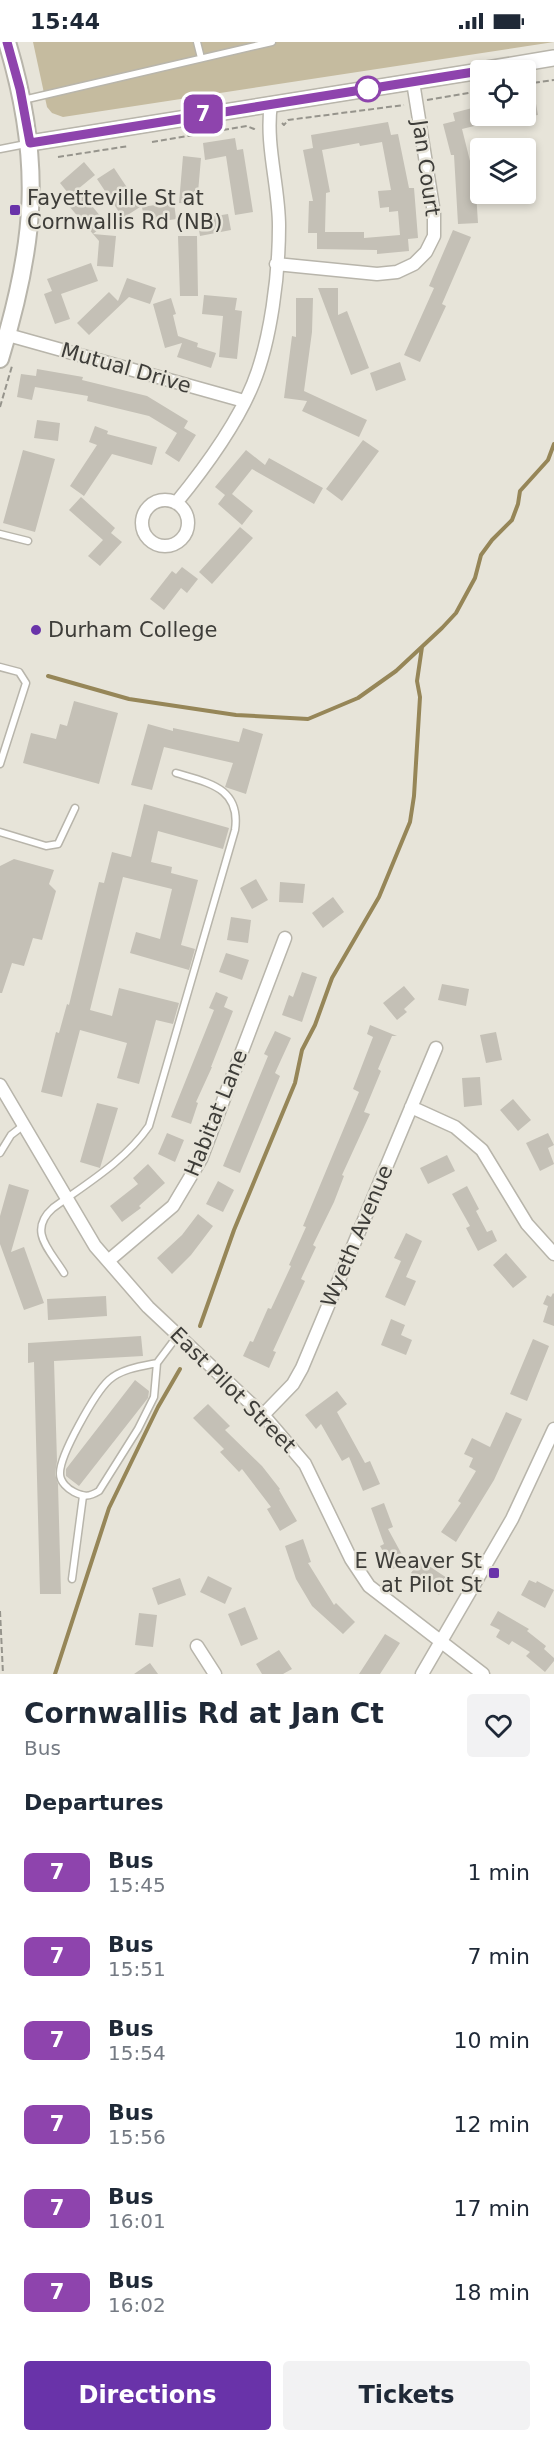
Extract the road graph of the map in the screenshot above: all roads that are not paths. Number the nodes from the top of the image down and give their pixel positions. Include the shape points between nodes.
1 (7, 42) edge
2 (197, 42) edge
3 (272, 42) edge
4 (201, 58) junction
5 (554, 58) edge
6 (536, 61) edge
7 (470, 73) edge
8 (413, 82) junction
9 (22, 100) junction
10 (271, 104) junction
11 (30, 143) junction
12 (0, 149) edge
13 (276, 264) junction
14 (8, 334) junction
15 (7, 358) edge
16 (244, 401) junction
17 (176, 503) dead end
18 (0, 534) edge
19 (28, 541) dead end
20 (0, 667) edge
21 (0, 764) edge
22 (176, 773) dead end
23 (75, 808) dead end
24 (0, 832) edge
25 (285, 938) dead end
26 (436, 1048) dead end
27 (0, 1086) edge
28 (411, 1107) junction
29 (24, 1125) junction
30 (0, 1153) edge
31 (66, 1199) junction
32 (554, 1254) edge
33 (108, 1261) junction
34 (64, 1273) dead end
35 (178, 1335) junction
36 (157, 1363) junction
37 (263, 1415) junction
38 (554, 1429) edge
39 (83, 1496) junction
40 (72, 1579) dead end
41 (440, 1642) junction
42 (197, 1646) dead end
43 (215, 1674) edge
44 (422, 1674) edge
45 (483, 1674) edge

1 - 9 main road
2 - 4 lane
3 - 4 lane
4 - 9 lane
5 - 6 street
7 - 8 street
8 - 10 street
8 - 13 street, Jan Court via 434,213 434,236 426,252 414,264 397,272 377,274
9 - 11 main road
10 - 11 street
10 - 13 street via 268,119 279,227
11 - 12 lane
11 - 14 main road via 30,232
13 - 16 street via 264,349
14 - 15 main road
14 - 16 street, Mutual Drive
16 - 17 street
18 - 19 lane
20 - 21 lane via 18,672 26,683
22 - 31 lane via 217,785 235,806 235,830 149,1126 124,1154
23 - 24 lane via 58,844 46,846
25 - 33 street, Habitat Lane via 189,1182 173,1206
26 - 28 street, Wyeth Avenue
27 - 29 street, East Pilot Street
28 - 32 street via 455,1127 482,1150 526,1224
28 - 37 street, Wyeth Avenue via 302,1368 293,1384
29 - 30 lane via 11,1134
29 - 31 street, East Pilot Street
31 - 33 street, East Pilot Street
31 - 34 lane via 44,1216 40,1231
33 - 35 street, East Pilot Street
35 - 36 lane
35 - 37 street, East Pilot Street
36 - 39 lane via 154,1397 138,1429 99,1491
36 - 39 lane via 109,1380 70,1439 60,1473 70,1490
37 - 41 street, East Pilot Street via 305,1464 361,1576 385,1601
38 - 41 street via 517,1509
39 - 40 lane
41 - 44 street
41 - 45 street, East Pilot Street
42 - 43 street

